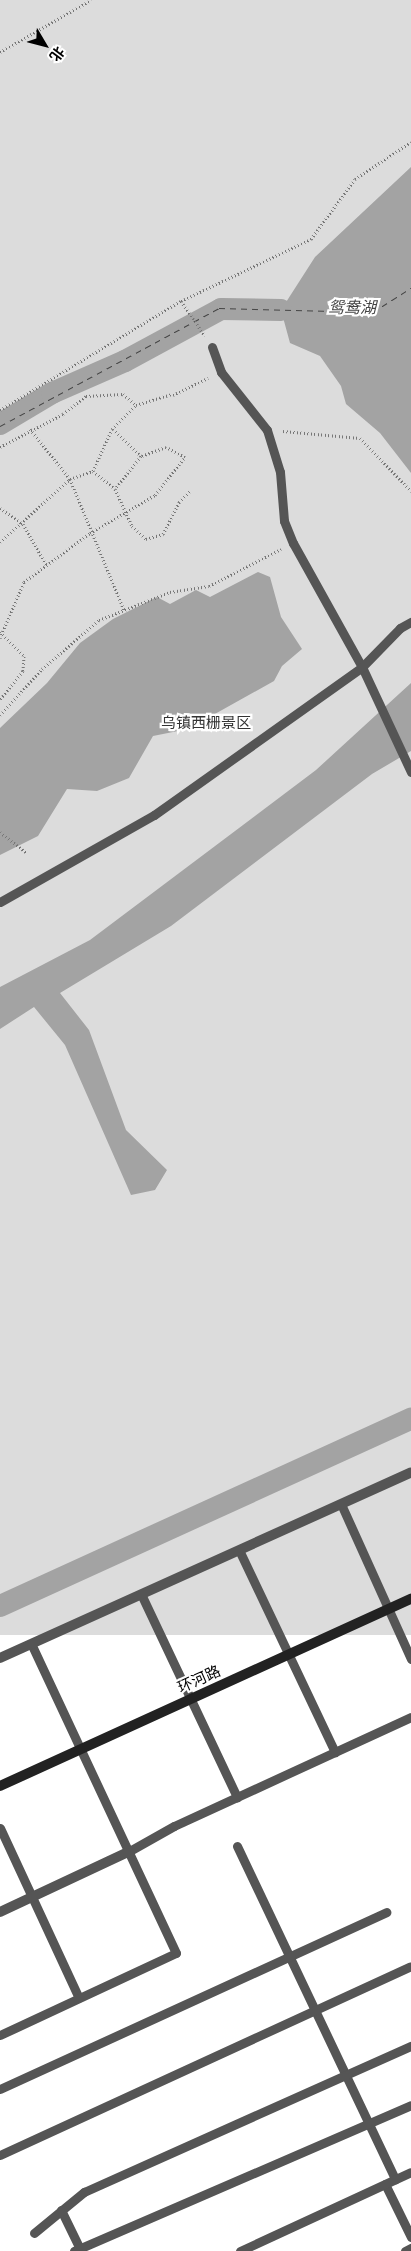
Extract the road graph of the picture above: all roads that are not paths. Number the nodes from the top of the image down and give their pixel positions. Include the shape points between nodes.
1 (212, 347) road end
2 (411, 622) edge
3 (362, 667) junction
4 (411, 772) edge
5 (0, 902) edge
6 (411, 1472) edge
7 (341, 1504) junction
8 (239, 1550) junction
9 (141, 1594) junction
10 (411, 1600) edge
11 (389, 1610) junction
12 (31, 1644) junction
13 (289, 1655) junction
14 (0, 1658) edge
15 (411, 1659) edge
16 (191, 1699) junction
17 (411, 1717) edge
18 (79, 1750) junction
19 (335, 1752) junction
20 (0, 1786) edge
21 (237, 1797) junction
22 (0, 1828) edge
23 (237, 1846) dead end
24 (126, 1853) junction
25 (32, 1897) junction
26 (0, 1912) edge
27 (386, 1912) dead end
28 (290, 1957) junction
29 (410, 1966) edge
30 (79, 1998) junction
31 (315, 2010) junction
32 (0, 2035) edge
33 (411, 2046) edge
34 (346, 2075) junction
35 (0, 2089) edge
36 (411, 2105) edge
37 (369, 2123) junction
38 (0, 2155) edge
39 (411, 2172) edge
40 (396, 2179) junction
41 (386, 2184) junction
42 (61, 2210) junction
43 (34, 2232) dead end
44 (411, 2237) edge
45 (411, 2248) edge
46 (78, 2250) edge
47 (240, 2251) edge
48 (405, 2251) edge

1 - 3 lane via 221,372 267,430 280,472 284,521
2 - 3 lane via 400,628
3 - 4 lane
3 - 5 lane via 154,815
6 - 7 street
7 - 8 street
7 - 11 lane
8 - 9 street
8 - 13 lane
9 - 12 street
9 - 16 lane
10 - 11 street, 环河路
11 - 13 street, 环河路
11 - 15 lane
12 - 14 street
12 - 18 lane
13 - 16 street, 环河路
13 - 19 lane
16 - 18 street, 环河路
16 - 21 lane
17 - 19 lane
18 - 20 street, 环河路
18 - 24 lane
19 - 21 lane
21 - 24 lane
22 - 25 lane
23 - 28 lane
24 - 25 street
24 - 30 lane via 176,1953
25 - 26 street
25 - 30 lane
27 - 28 lane
28 - 31 lane
28 - 35 lane
29 - 31 lane
30 - 32 lane
31 - 34 lane
31 - 38 lane
33 - 34 lane
34 - 37 lane
34 - 42 lane via 84,2192
36 - 37 lane
37 - 40 lane
37 - 46 lane
39 - 40 lane
40 - 41 lane
41 - 44 lane
41 - 47 lane
42 - 43 lane
42 - 46 lane
45 - 48 lane

